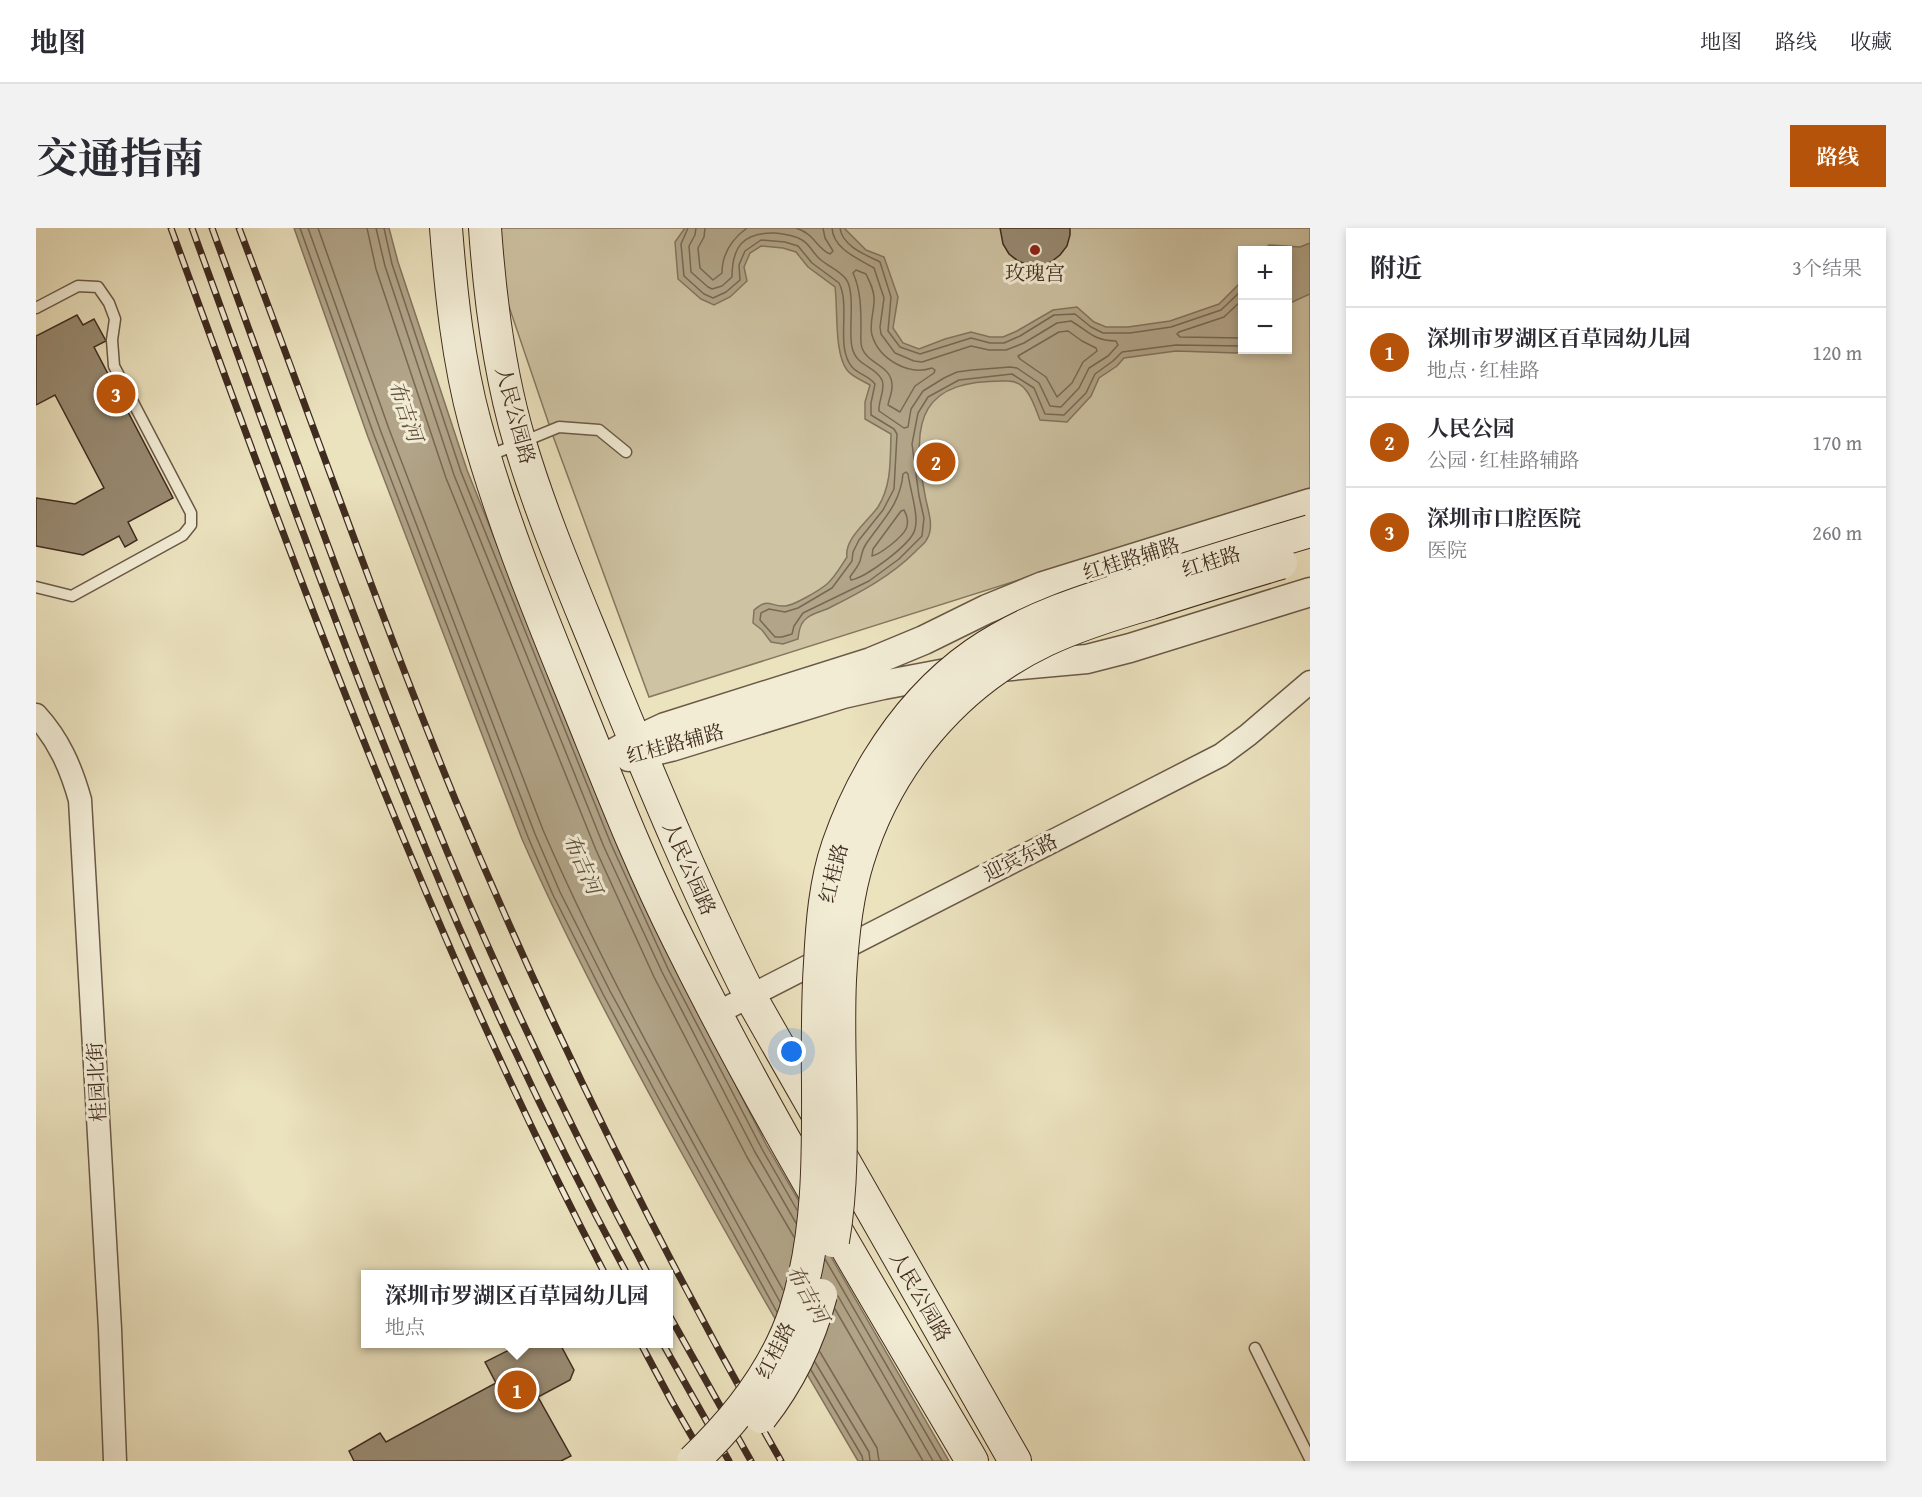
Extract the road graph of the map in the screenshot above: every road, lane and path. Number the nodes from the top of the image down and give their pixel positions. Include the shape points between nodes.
1 (446, 228) edge
2 (484, 228) edge
3 (36, 308) edge
4 (520, 444) junction
5 (626, 452) dead end
6 (484, 457) junction
7 (1310, 503) edge
8 (1310, 531) edge
9 (1310, 554) edge
10 (36, 587) edge
11 (1303, 594) edge
12 (1310, 681) edge
13 (36, 716) edge
14 (638, 748) junction
15 (600, 761) junction
16 (750, 996) junction
17 (717, 1013) junction
18 (1255, 1348) dead end
19 (1310, 1459) edge
20 (115, 1461) edge
21 (693, 1461) edge
22 (724, 1461) edge
23 (972, 1461) edge
24 (1015, 1461) edge

1 - 6 main road, 人民公园路 via 462,363
2 - 4 main road, 人民公园路 via 501,362
3 - 10 lane via 78,286 98,286 115,319 114,366 190,513 191,525 183,535 72,596
4 - 5 lane via 559,427 598,430
4 - 6 lane
4 - 14 main road, 人民公园路 via 558,551
6 - 15 main road, 人民公园路 via 518,556
7 - 14 street, 红桂路辅路 via 1043,586 871,662 665,728
8 - 21 main road, 红桂路, bridge via 1051,612 975,654 938,683 889,741 866,780 838,845 828,884 818,987 816,1202 806,1270 794,1315 759,1383
9 - 22 main road, 红桂路, bridge via 1110,615 1045,641 966,690 912,751 866,836 845,917 840,980 841,1183 826,1280 814,1324 794,1368 768,1408
11 - 14 street, 红桂路辅路 via 1086,659 957,670 843,694
12 - 16 street, 迎宾东路 via 1221,755
13 - 20 street, 桂园北街 via 64,755 80,800
14 - 15 street, 红桂路辅路
14 - 16 main road, 人民公园路
15 - 17 main road, 人民公园路 via 678,939
16 - 17 street, 迎宾东路
16 - 24 main road, 人民公园路
17 - 23 main road, 人民公园路 via 773,1119
18 - 19 lane

